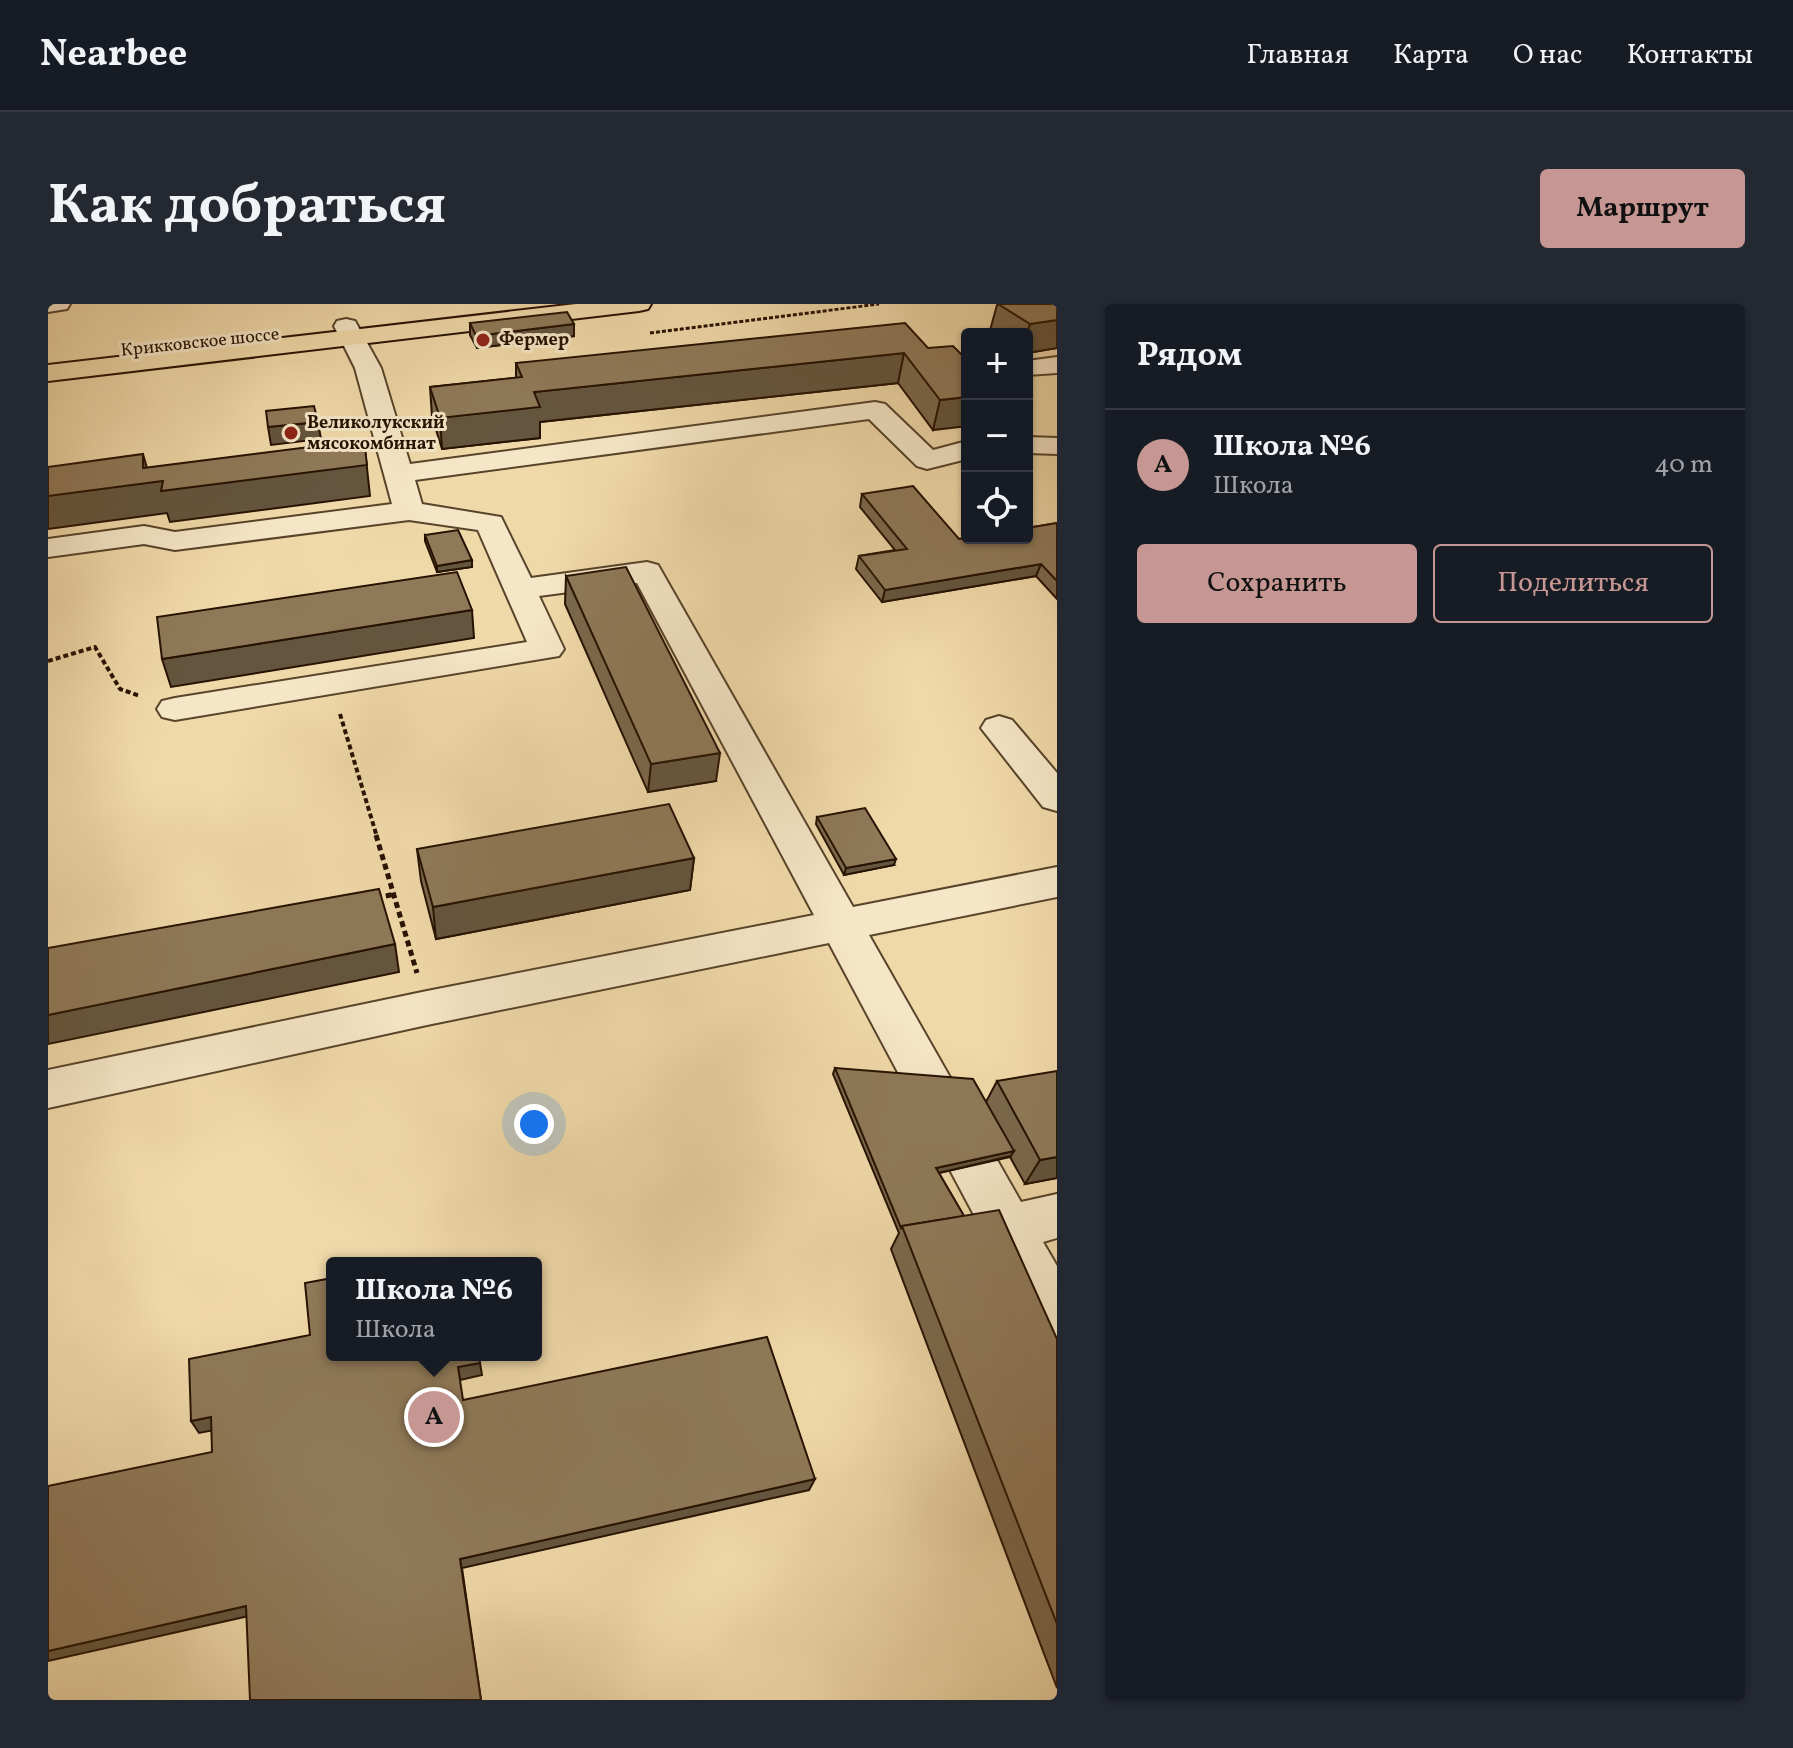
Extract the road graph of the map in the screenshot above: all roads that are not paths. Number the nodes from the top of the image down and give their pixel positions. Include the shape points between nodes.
1 (58, 304) edge
2 (542, 304) edge
3 (639, 304) edge
4 (48, 305) edge
5 (349, 332) junction
6 (48, 360) edge
7 (48, 373) edge
8 (1033, 445) edge
9 (1057, 446) edge
10 (961, 452) edge
11 (397, 474) junction
12 (409, 511) junction
13 (48, 548) edge
14 (520, 589) junction
15 (175, 709) road end
16 (999, 728) dead end
17 (1057, 798) edge
18 (1057, 882) edge
19 (840, 927) junction
20 (48, 1089) edge
21 (1057, 1216) edge
22 (1009, 1228) junction
23 (1057, 1317) edge

1 - 4 street
2 - 5 main road, Крикковское шоссе
3 - 5 main road
5 - 6 main road, Крикковское шоссе
5 - 7 main road
5 - 11 street via 368,368
8 - 9 street
10 - 11 street via 927,460 875,410
11 - 12 street
12 - 13 street via 175,541 144,535
12 - 14 street via 490,523
14 - 15 street via 547,649
14 - 19 street via 647,572
16 - 17 street
18 - 19 street
19 - 20 street
19 - 22 street
21 - 22 street
22 - 23 street

